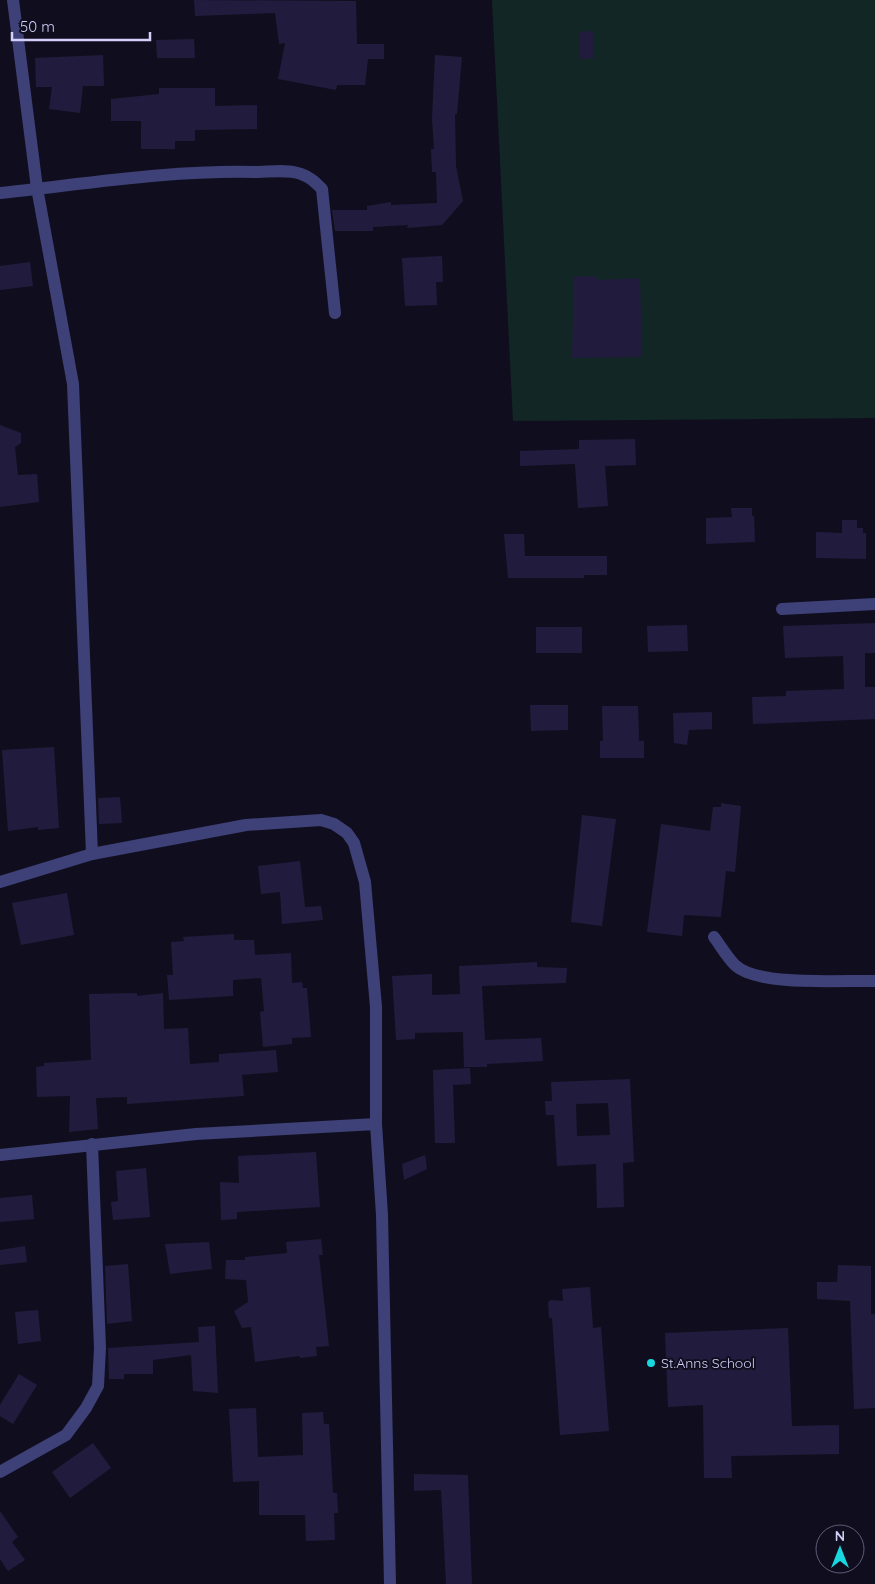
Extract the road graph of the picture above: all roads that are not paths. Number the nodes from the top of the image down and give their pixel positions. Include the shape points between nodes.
1 (13, 0) edge
2 (37, 188) junction
3 (0, 193) edge
4 (335, 313) dead end
5 (875, 604) edge
6 (782, 609) dead end
7 (92, 854) junction
8 (0, 882) edge
9 (714, 936) dead end
10 (875, 981) edge
11 (376, 1124) junction
12 (92, 1144) junction
13 (0, 1155) edge
14 (0, 1472) edge
15 (390, 1584) edge

1 - 2 street
2 - 3 street
2 - 4 street via 97,180 222,172 299,173 312,178 322,190
2 - 7 street via 74,384
5 - 6 street
7 - 8 street
7 - 11 street via 246,824 321,820 347,833 360,860 369,917 376,1007
9 - 10 street via 735,965 752,975 775,979
11 - 12 street via 196,1134
11 - 15 street via 382,1215
12 - 13 street
12 - 14 street via 100,1348 98,1386 66,1435

